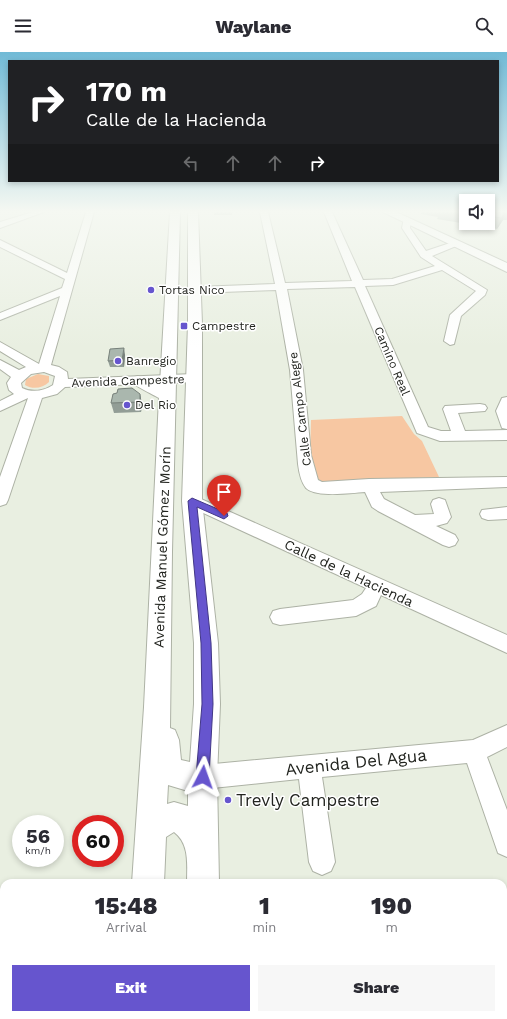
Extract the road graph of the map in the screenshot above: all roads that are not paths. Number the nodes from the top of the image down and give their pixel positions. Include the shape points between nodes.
1 (29, 257) edge
2 (76, 257) edge
3 (173, 257) edge
4 (194, 257) edge
5 (274, 257) edge
6 (347, 257) edge
7 (427, 257) edge
8 (484, 257) edge
9 (441, 267) junction
10 (507, 268) edge
11 (70, 278) junction
12 (359, 284) junction
13 (281, 287) junction
14 (66, 290) junction
15 (195, 290) junction
16 (0, 318) edge
17 (450, 341) dead end
18 (0, 346) edge
19 (0, 364) edge
20 (40, 368) junction
21 (194, 378) junction
22 (61, 379) junction
23 (138, 381) joint
24 (168, 382) junction
25 (23, 388) junction
26 (0, 394) edge
27 (507, 401) edge
28 (0, 407) edge
29 (480, 408) dead end
30 (507, 425) edge
31 (507, 435) edge
32 (460, 436) junction
33 (507, 482) edge
34 (369, 485) junction
35 (0, 500) edge
36 (192, 501) junction
37 (439, 504) dead end
38 (507, 513) edge
39 (488, 514) dead end
40 (412, 522) junction
41 (449, 540) dead end
42 (376, 586) junction
43 (280, 617) dead end
44 (507, 644) edge
45 (157, 707) junction
46 (507, 736) edge
47 (474, 751) junction
48 (309, 767) junction
49 (203, 777) junction
50 (150, 830) junction
51 (507, 844) edge
52 (202, 846) junction
53 (322, 862) dead end
54 (148, 879) edge
55 (203, 879) edge

1 - 11 street
2 - 11 street
3 - 24 main road, Avenida Manuel Gómez Morín
4 - 15 main road, Avenida Manuel Gómez Morín
5 - 13 street, Calle Campo Alegre
6 - 12 street, Camino Real
7 - 9 street
8 - 10 main road
9 - 12 street via 399,281
9 - 17 street via 482,290 456,316
11 - 14 street
12 - 13 street
12 - 32 street, Camino Real via 419,426 432,435
13 - 15 street
13 - 34 street, Calle Campo Alegre via 295,363 302,445 310,481 320,488
14 - 16 street
14 - 20 street
15 - 21 main road, Avenida Manuel Gómez Morín
18 - 20 street
19 - 25 street
20 - 22 street via 55,370
20 - 25 street
21 - 24 street, Avenida Campestre
21 - 36 main road, Avenida Manuel Gómez Morín
22 - 23 street, Avenida Campestre
22 - 24 street, Avenida Campestre
22 - 25 street via 51,391
23 - 24 main road via 152,386
24 - 45 main road, Avenida Manuel Gómez Morín
25 - 26 street
25 - 28 street
25 - 35 street
27 - 30 street via 503,411
29 - 32 street via 450,409
31 - 32 street, Camino Real
33 - 34 street, Calle Campo Alegre
34 - 40 street via 380,505
36 - 42 street, Calle de la Hacienda
36 - 49 main road, Avenida Manuel Gómez Morín via 206,643 207,704
37 - 40 street via 443,517 441,519
38 - 39 street
40 - 41 street
42 - 43 street via 369,600 356,608
42 - 44 street, Calle de la Hacienda
45 - 49 main road via 165,735 165,762 170,771 180,776
45 - 50 main road, Avenida Manuel Gómez Morín
46 - 47 street, Avenida Del Agua
47 - 48 street, Avenida Del Agua
47 - 51 street
48 - 49 street, Avenida Del Agua
48 - 53 street
49 - 52 main road, Avenida Manuel Gómez Morín
50 - 52 main road via 166,817 177,818 188,824
50 - 54 main road, Avenida Manuel Gómez Morín
52 - 55 main road, Avenida Manuel Gómez Morín

